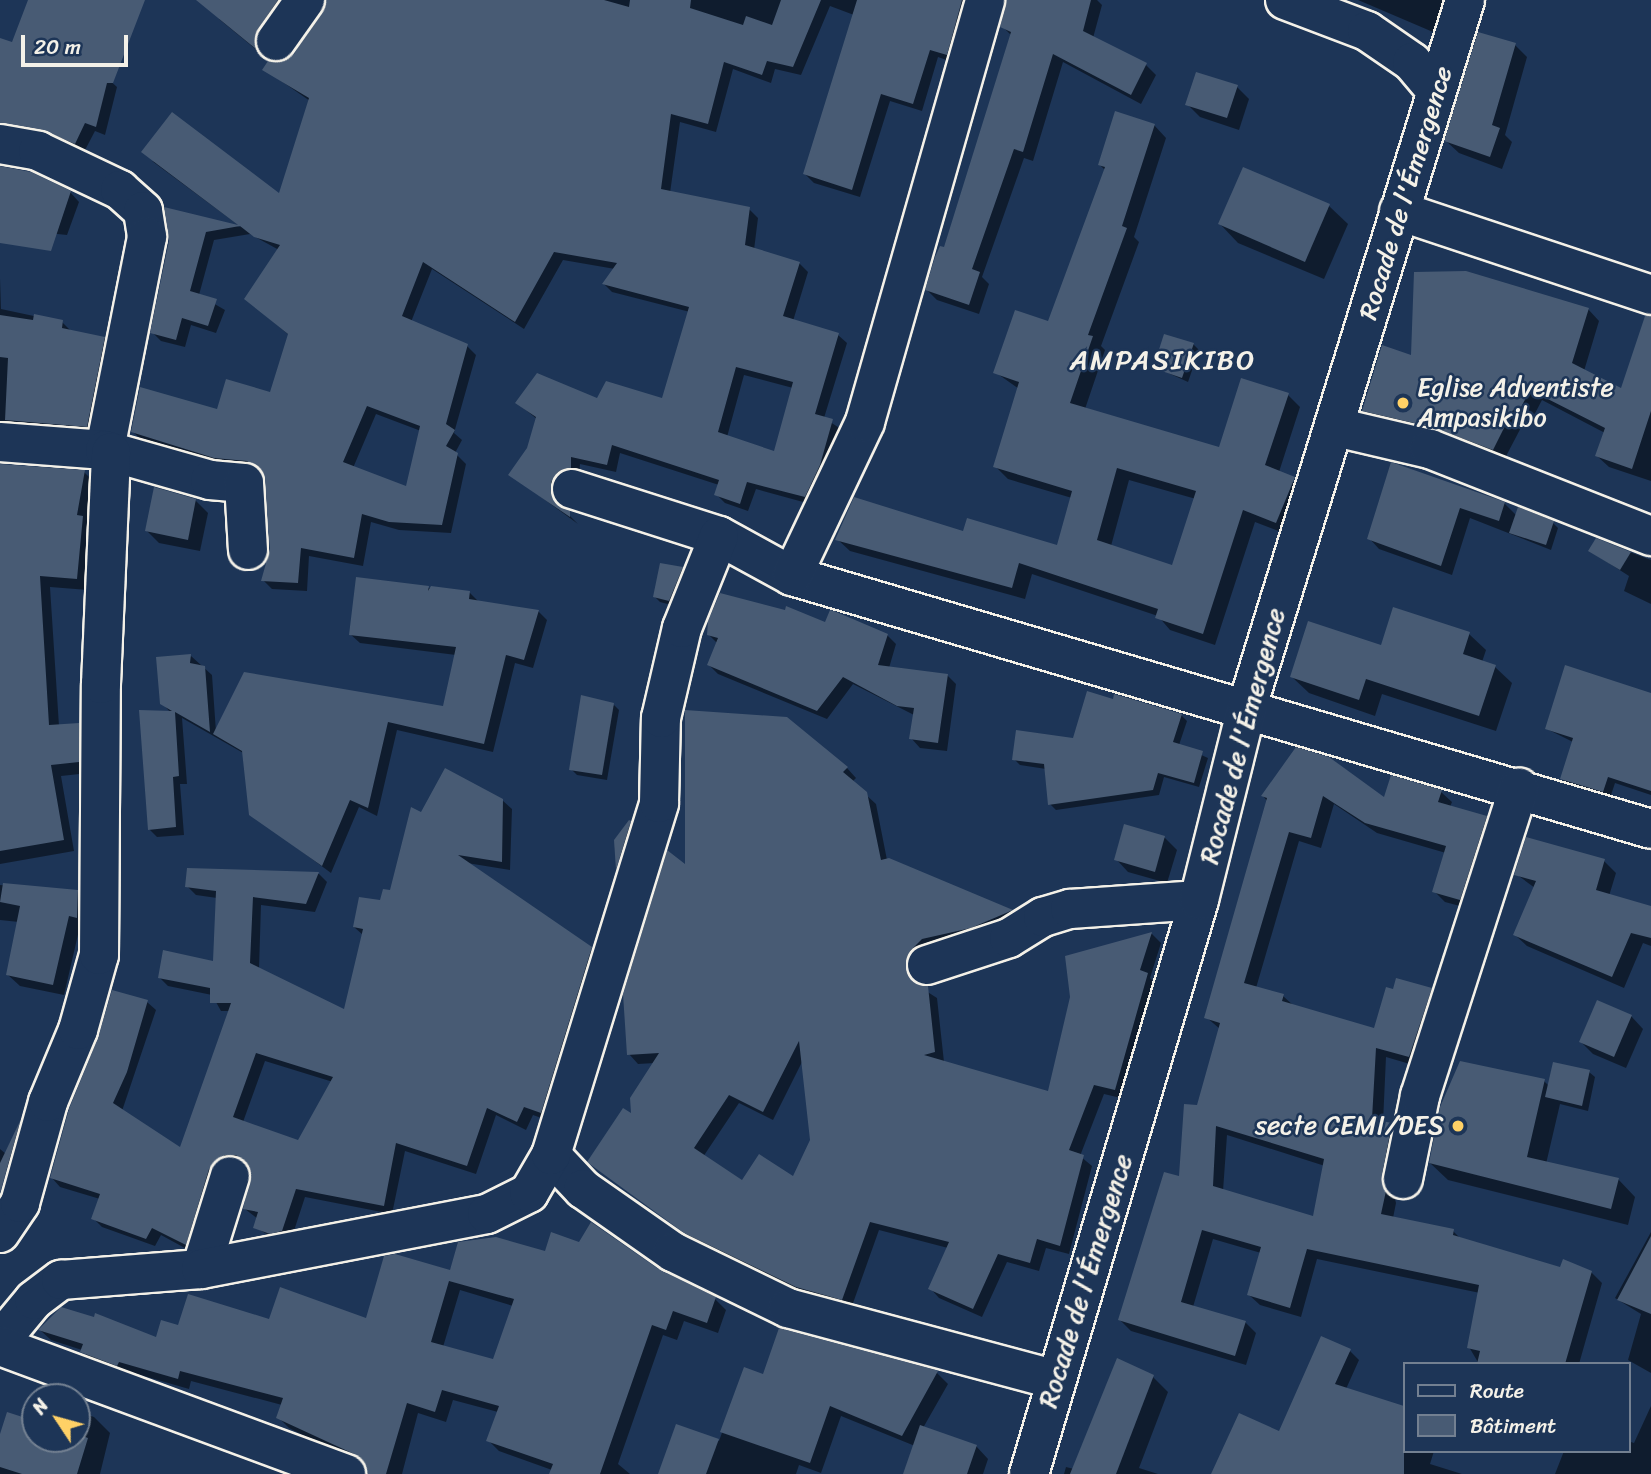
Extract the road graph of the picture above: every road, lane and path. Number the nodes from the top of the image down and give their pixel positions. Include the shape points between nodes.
1 (305, 0) edge
2 (985, 0) edge
3 (1285, 0) edge
4 (1465, 0) edge
5 (276, 41) dead end
6 (1436, 91) junction
7 (0, 144) edge
8 (1399, 211) junction
9 (1651, 295) edge
10 (1336, 427) junction
11 (0, 442) edge
12 (108, 451) junction
13 (572, 489) dead end
14 (719, 536) junction
15 (1651, 536) edge
16 (248, 550) dead end
17 (792, 576) junction
18 (1247, 706) junction
19 (1518, 788) junction
20 (1651, 829) edge
21 (1199, 900) junction
22 (927, 965) dead end
23 (551, 1155) junction
24 (230, 1176) dead end
25 (1403, 1179) dead end
26 (0, 1233) edge
27 (201, 1269) junction
28 (0, 1343) edge
29 (1057, 1380) junction
30 (265, 1461) edge
31 (345, 1474) edge
32 (1029, 1474) edge

1 - 5 street
2 - 17 street via 866,422
3 - 6 street via 1367,31 1412,62
4 - 6 street, Rocade de l'Émergence
6 - 8 street, Rocade de l'Émergence
7 - 12 street via 38,151 120,190 143,211 147,237
8 - 9 street
8 - 10 street, Rocade de l'Émergence
10 - 15 street via 1430,450
10 - 18 street, Rocade de l'Émergence
11 - 12 street
12 - 16 street via 210,480 244,483
12 - 26 street via 99,955 78,1030 48,1102 20,1203
13 - 14 street
14 - 17 street
14 - 23 street via 682,628 661,718 659,803
17 - 18 street
18 - 19 street
18 - 21 street, Rocade de l'Émergence
19 - 20 street
19 - 25 street via 1420,1096
21 - 22 street via 1070,909 1043,917 1009,938
21 - 29 street, Rocade de l'Émergence
23 - 27 street via 528,1193 487,1213
23 - 29 street via 583,1189 673,1252 788,1308
24 - 27 street
27 - 28 street via 61,1280 34,1300
28 - 30 street
29 - 32 street, Rocade de l'Émergence
30 - 31 street

